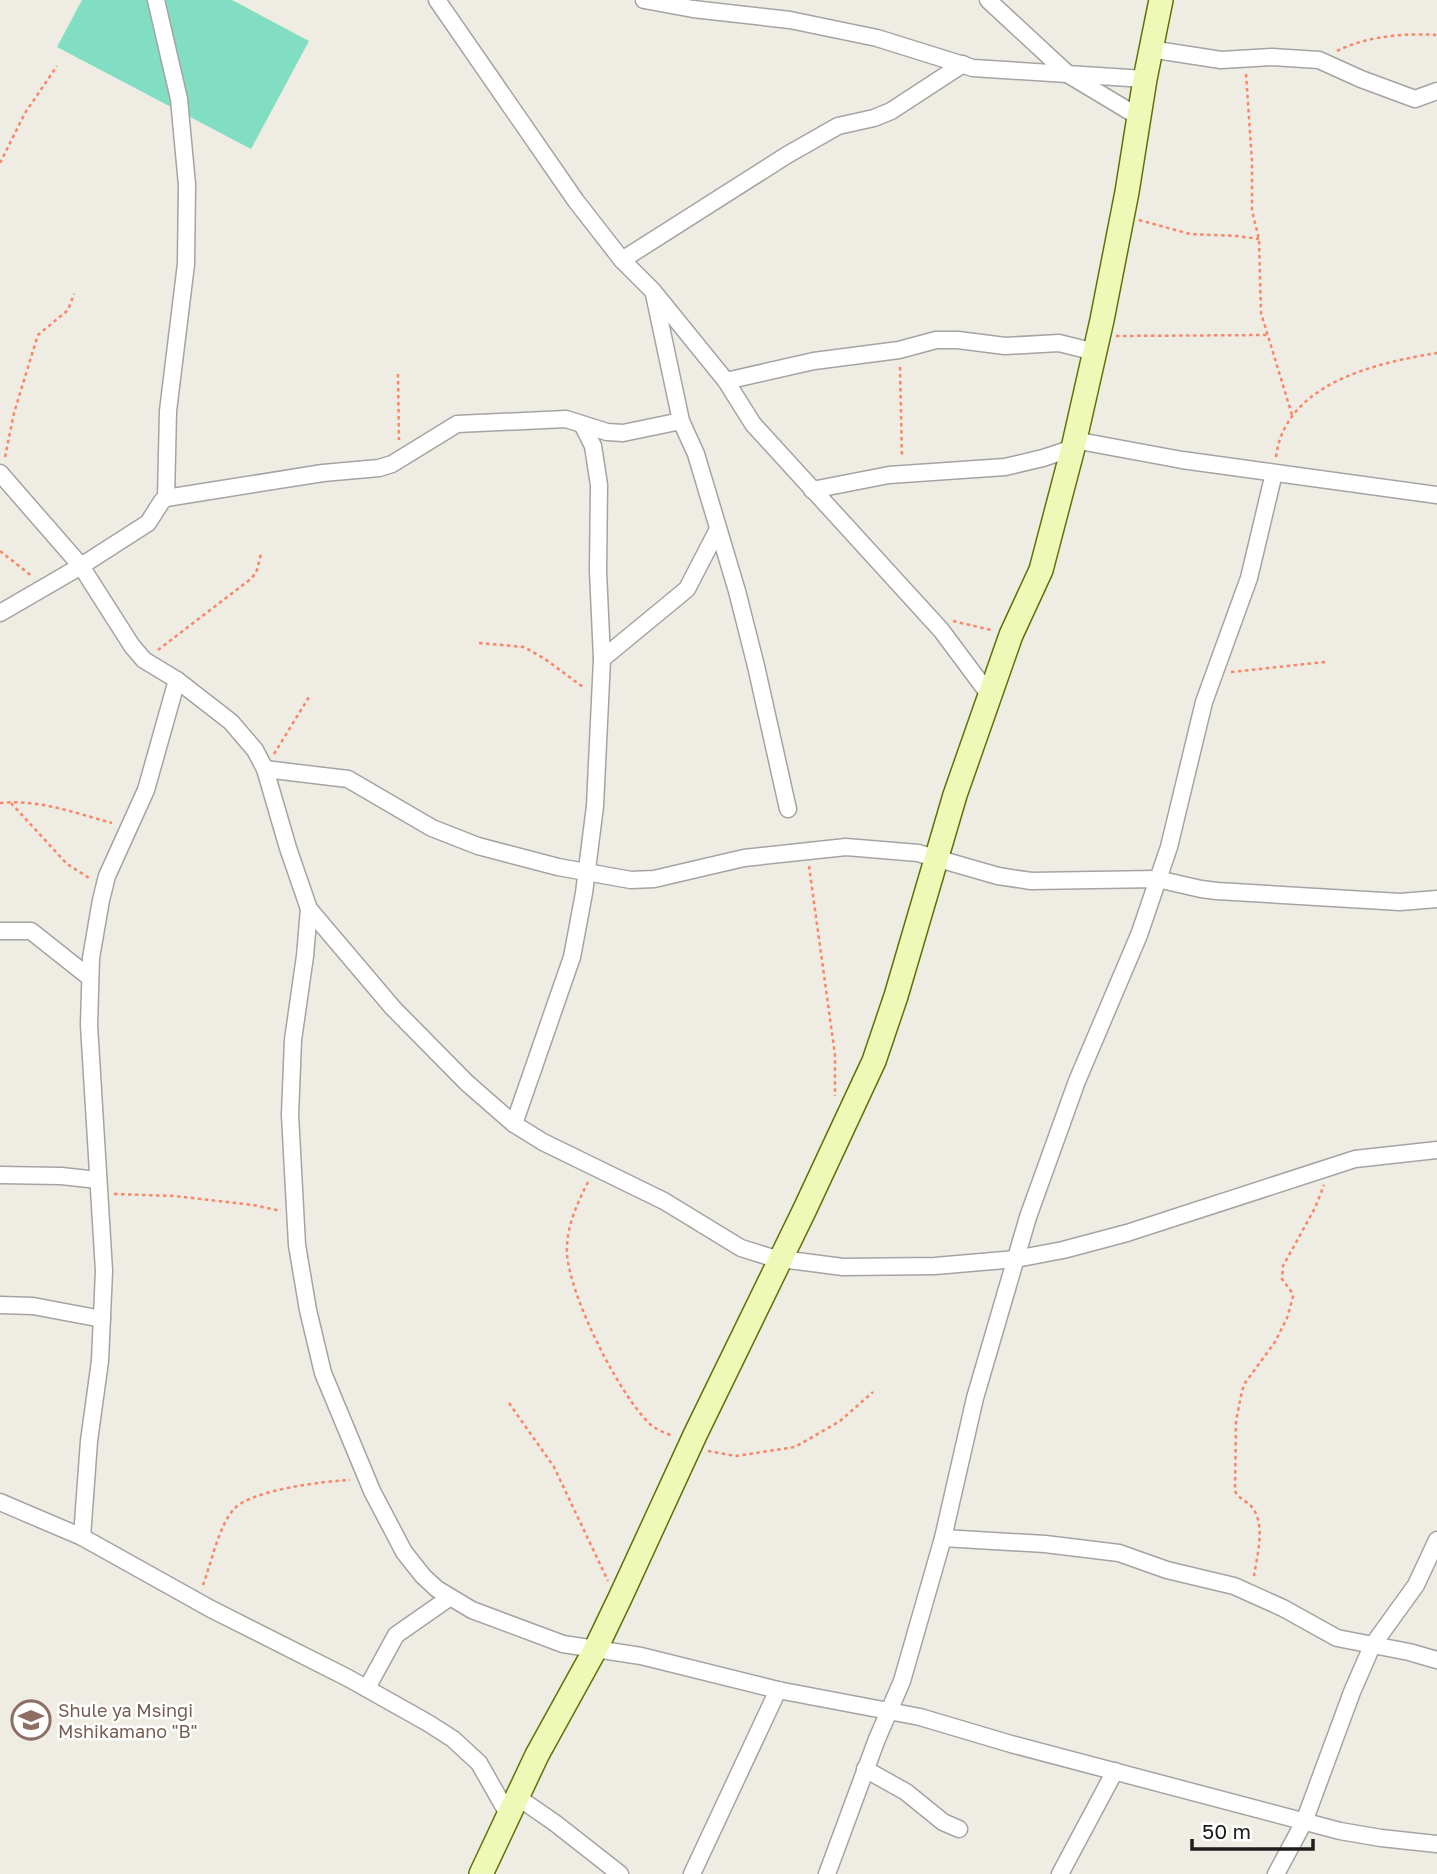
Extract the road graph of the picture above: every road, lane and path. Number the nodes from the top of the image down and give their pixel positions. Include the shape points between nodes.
1 (156, 0) edge
2 (437, 0) edge
3 (644, 0) edge
4 (988, 0) edge
5 (1161, 0) edge
6 (1437, 35) edge
7 (1150, 50) junction
8 (1246, 58) junction
9 (1318, 61) junction
10 (963, 64) junction
11 (57, 66) dead end
12 (1069, 75) junction
13 (1145, 79) junction
14 (1437, 92) edge
15 (1139, 117) junction
16 (0, 163) edge
17 (1123, 215) junction
18 (1259, 239) junction
19 (622, 260) junction
20 (653, 291) junction
21 (74, 294) dead end
22 (1267, 335) junction
23 (1097, 344) junction
24 (900, 350) junction
25 (1437, 353) edge
26 (398, 374) dead end
27 (726, 381) junction
28 (1292, 415) junction
29 (681, 421) junction
30 (583, 426) junction
31 (1074, 444) junction
32 (399, 458) junction
33 (1274, 473) junction
34 (1, 474) edge
35 (905, 474) junction
36 (812, 490) junction
37 (1437, 495) edge
38 (166, 498) junction
39 (717, 531) junction
40 (0, 551) edge
41 (261, 554) dead end
42 (80, 566) junction
43 (44, 586) junction
44 (923, 612) junction
45 (0, 613) edge
46 (1012, 635) junction
47 (479, 643) dead end
48 (602, 659) junction
49 (144, 660) junction
50 (1325, 662) dead end
51 (1214, 672) junction
52 (177, 680) junction
53 (309, 697) dead end
54 (990, 697) junction
55 (600, 705) junction
56 (265, 769) junction
57 (10, 802) junction
58 (0, 803) edge
59 (788, 809) dead end
60 (129, 828) junction
61 (807, 853) junction
62 (935, 860) junction
63 (587, 873) junction
64 (1157, 879) junction
65 (104, 887) junction
66 (1437, 899) edge
67 (309, 908) junction
68 (0, 931) edge
69 (89, 977) junction
70 (835, 1103) dead end
71 (514, 1124) junction
72 (1437, 1150) edge
73 (595, 1166) junction
74 (1330, 1166) junction
75 (0, 1175) edge
76 (99, 1187) junction
77 (295, 1211) junction
78 (780, 1259) junction
79 (1016, 1259) junction
80 (0, 1305) edge
81 (102, 1319) junction
82 (873, 1392) dead end
83 (509, 1403) dead end
84 (691, 1443) junction
85 (367, 1479) junction
86 (0, 1502) edge
87 (82, 1537) junction
88 (943, 1538) junction
89 (1437, 1540) edge
90 (1252, 1594) junction
91 (449, 1598) junction
92 (620, 1598) junction
93 (197, 1601) junction
94 (1372, 1646) junction
95 (596, 1648) junction
96 (1437, 1660) edge
97 (367, 1688) junction
98 (778, 1690) junction
99 (888, 1712) junction
100 (865, 1769) junction
101 (1115, 1771) junction
102 (512, 1805) junction
103 (1304, 1822) junction
104 (959, 1829) dead end
105 (1437, 1844) edge
106 (481, 1874) edge
107 (620, 1874) edge
108 (691, 1874) edge
109 (827, 1874) edge
110 (1060, 1874) edge
111 (1276, 1874) edge

1 - 38 street via 179,99 187,185 186,264 168,411
2 - 19 street
3 - 10 street via 790,20 877,38
4 - 12 street
5 - 7 street
6 - 9 path via 1356,43
7 - 8 street via 1221,60
7 - 13 street
8 - 9 street
8 - 18 path via 1252,211
9 - 14 street via 1415,99
10 - 12 street
10 - 19 street via 891,111 838,126 787,155
11 - 16 path via 25,113
12 - 13 street
12 - 15 street
13 - 15 street
15 - 17 street
17 - 18 path via 1190,234
17 - 23 street
18 - 22 path via 1261,313
19 - 20 street
20 - 27 street
20 - 29 street
21 - 34 path via 68,310 38,335
22 - 23 path
22 - 28 path
23 - 24 street via 1004,346 936,340
23 - 31 street
24 - 27 street via 814,361
24 - 35 path
25 - 28 path via 1396,360 1356,374 1316,392
26 - 32 path
27 - 36 street via 753,424
28 - 33 path via 1278,441
29 - 30 street via 623,433
29 - 39 street via 696,454
30 - 32 street via 562,419 457,424
30 - 48 street via 593,446 599,485
31 - 33 street
31 - 35 street via 1005,467
31 - 46 street via 1041,570
32 - 38 street via 379,468
33 - 37 street
33 - 51 street via 1249,578
34 - 42 street
35 - 36 street
36 - 44 street
38 - 42 street via 148,523
39 - 48 street via 687,589
39 - 59 street via 753,653
40 - 43 path
41 - 49 path via 252,578
42 - 43 street
42 - 49 street
43 - 45 street
44 - 46 path
44 - 54 street
46 - 54 street
47 - 55 path via 524,647 585,688
48 - 55 street
49 - 52 street
50 - 51 path
51 - 64 street
52 - 56 street via 244,735
52 - 60 street via 153,767
53 - 56 path
54 - 62 street
55 - 63 street
56 - 63 street via 348,779 432,828 500,852
56 - 67 street
57 - 58 path
57 - 60 path via 56,807
57 - 65 path via 67,864
60 - 65 street
61 - 62 street via 853,848 911,852
61 - 63 street via 734,859 649,880
61 - 70 path via 835,1055
62 - 64 street via 1031,881
62 - 78 street via 874,1061
63 - 71 street via 563,988
64 - 66 street via 1201,890 1400,902
64 - 79 street via 1077,1082
65 - 69 street
67 - 71 street via 393,1007
67 - 77 street via 291,1066
68 - 69 street via 31,931
69 - 76 street
71 - 73 street
72 - 74 street via 1368,1156
73 - 78 street via 741,1248
73 - 84 path via 575,1208 567,1243 582,1306 616,1377 643,1416 657,1430
74 - 79 street via 1156,1224
74 - 90 path via 1315,1208 1283,1266 1282,1279 1292,1291 1292,1306 1275,1342 1245,1383 1238,1406 1235,1491 1255,1511 1259,1526
75 - 76 street via 61,1176
76 - 77 path
76 - 81 street
77 - 85 street via 318,1357
78 - 79 street via 882,1267
78 - 84 street
79 - 88 street via 975,1398
80 - 81 street
81 - 87 street
82 - 84 path via 840,1421 796,1447 736,1456 713,1453
83 - 92 path via 554,1467 599,1566
84 - 92 street
85 - 91 street via 404,1552
85 - 93 path via 285,1489 253,1497 236,1507
86 - 87 street
87 - 93 street
88 - 90 street via 1108,1551
88 - 99 street via 902,1681
89 - 94 street via 1416,1585
90 - 94 street via 1338,1638
91 - 95 street via 563,1644
91 - 97 street via 396,1635
92 - 95 street
93 - 97 street
94 - 96 street
94 - 103 street
95 - 98 street
95 - 102 street
97 - 102 street via 453,1739
98 - 99 street
98 - 108 street
99 - 100 street
99 - 101 street
100 - 104 street
100 - 109 street
101 - 103 street
101 - 110 street
102 - 106 street
102 - 107 street via 555,1823
103 - 105 street via 1381,1839
103 - 111 street

